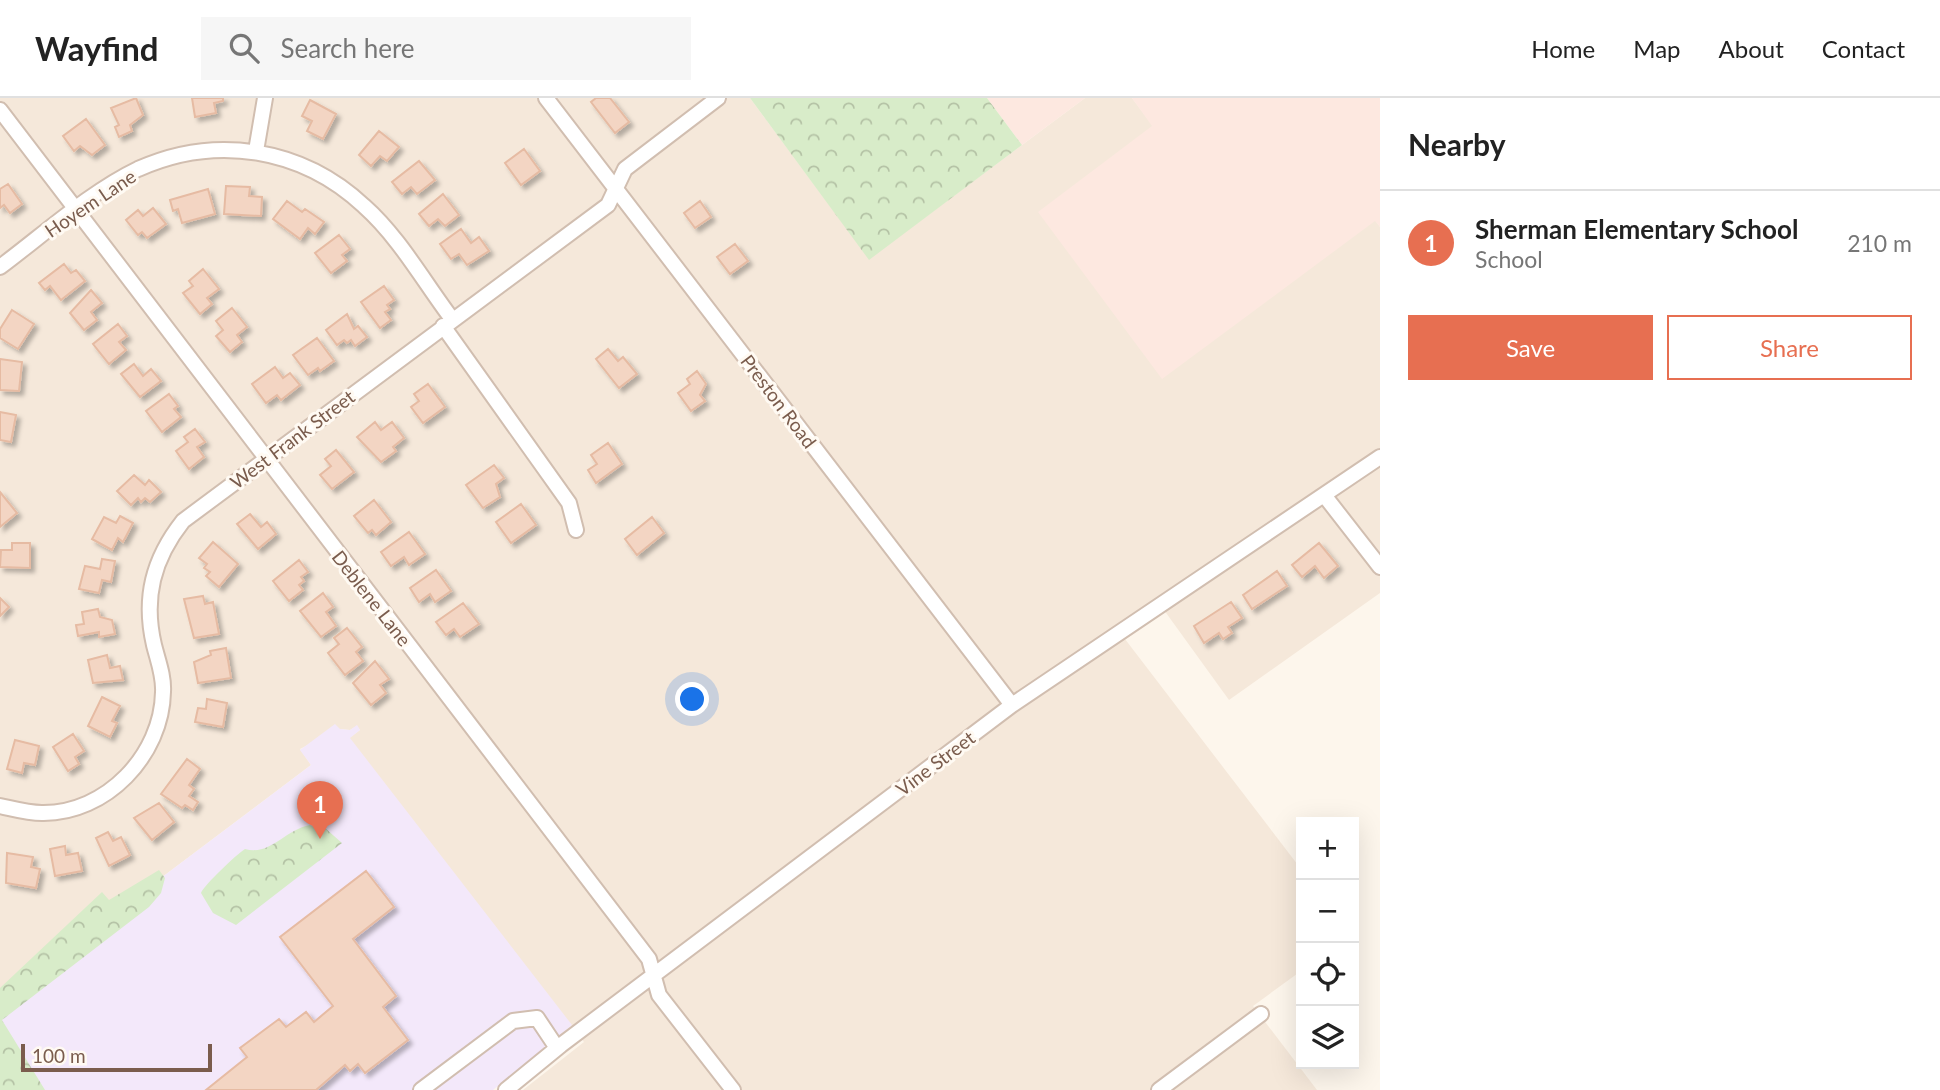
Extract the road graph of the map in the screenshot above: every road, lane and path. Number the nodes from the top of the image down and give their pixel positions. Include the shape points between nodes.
1 (265, 98) edge
2 (546, 98) edge
3 (718, 98) edge
4 (0, 110) edge
5 (256, 151) junction
6 (615, 188) junction
7 (76, 211) junction
8 (0, 267) edge
9 (447, 323) junction
10 (1380, 457) edge
11 (265, 459) junction
12 (1324, 495) junction
13 (576, 530) dead end
14 (1380, 566) edge
15 (1012, 705) junction
16 (0, 806) edge
17 (652, 976) junction
18 (1261, 1014) dead end
19 (558, 1048) junction
20 (421, 1090) edge
21 (506, 1090) edge
22 (733, 1090) edge
23 (1159, 1090) edge

1 - 5 street
2 - 6 street, Preston Road
3 - 6 street, West Frank Street via 625,169
4 - 7 street, Deblene Lane
5 - 7 street, Hoyem Lane via 196,152 168,159 121,179
5 - 9 street, Hoyem Lane via 311,167 365,206
6 - 9 street, West Frank Street via 608,205
6 - 15 street, Preston Road
7 - 8 street, Hoyem Lane
7 - 11 street, Deblene Lane
9 - 11 street, West Frank Street
9 - 13 street, Hoyem Lane via 569,503
10 - 12 street, Vine Street
11 - 16 street, West Frank Street via 183,521 156,564 148,612 163,692 156,729 135,767 107,793 68,808 45,813
11 - 17 street, Deblene Lane via 649,959
12 - 14 street
12 - 15 street, Vine Street
15 - 17 street, Vine Street
17 - 19 street, Vine Street
17 - 22 street, Deblene Lane via 659,995
18 - 23 street
19 - 20 street via 537,1018 513,1021
19 - 21 street, Vine Street

